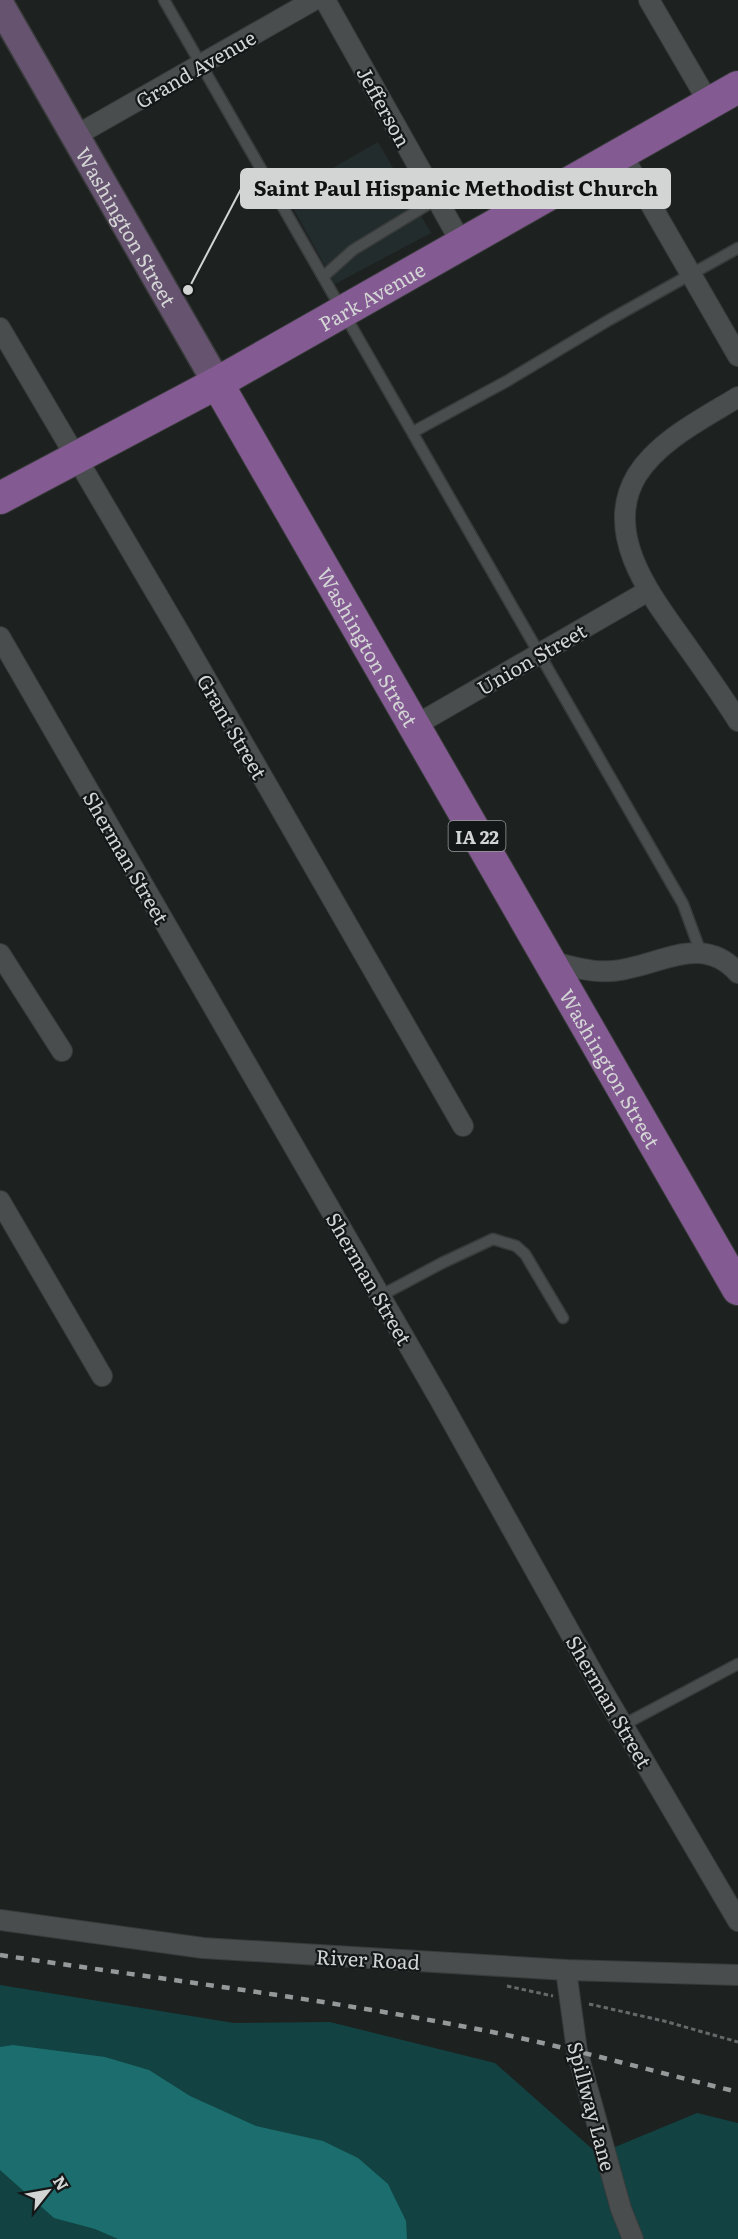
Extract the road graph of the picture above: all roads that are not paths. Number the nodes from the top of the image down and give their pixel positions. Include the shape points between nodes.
1 (164, 0) edge
2 (314, 0) edge
3 (325, 0) edge
4 (649, 0) edge
5 (0, 5) edge
6 (201, 64) junction
7 (738, 87) edge
8 (710, 103) junction
9 (75, 136) junction
10 (621, 153) junction
11 (437, 199) junction
12 (462, 244) junction
13 (738, 248) edge
14 (692, 275) junction
15 (322, 277) junction
16 (343, 312) junction
17 (0, 328) edge
18 (738, 356) edge
19 (217, 383) junction
20 (738, 397) edge
21 (413, 432) junction
22 (75, 459) junction
23 (0, 498) edge
24 (648, 591) junction
25 (0, 637) edge
26 (540, 653) junction
27 (738, 721) edge
28 (414, 726) junction
29 (701, 953) junction
30 (0, 954) edge
31 (548, 960) junction
32 (736, 968) edge
33 (62, 1051) dead end
34 (463, 1126) dead end
35 (0, 1201) edge
36 (738, 1289) edge
37 (380, 1296) junction
38 (563, 1318) dead end
39 (102, 1376) dead end
40 (738, 1664) edge
41 (623, 1725) junction
42 (2, 1917) edge
43 (738, 1921) edge
44 (566, 1970) junction
45 (738, 1975) edge
46 (633, 2239) edge

1 - 6 lane
2 - 6 street, Grand Avenue
3 - 11 street, Jefferson
4 - 8 street
5 - 9 main road, Washington Street
6 - 9 street, Grand Avenue
6 - 15 lane
7 - 8 main road, Park Avenue
8 - 10 main road, Park Avenue
9 - 19 main road, Washington Street
10 - 12 main road, Park Avenue
10 - 14 street
11 - 12 street, Jefferson
11 - 15 lane via 353,250
12 - 16 main road, Park Avenue
13 - 14 lane
14 - 18 street
14 - 21 lane
15 - 16 lane
16 - 19 main road, Park Avenue
16 - 21 lane
17 - 22 street, Grant Street
19 - 22 main road, Park Avenue
19 - 28 main road, Washington Street / IA 22
20 - 24 street via 663,447 643,468 630,490 625,525
21 - 26 lane
22 - 23 main road, Park Avenue
22 - 34 street, Grant Street via 176,626
24 - 26 street, Union Street
24 - 27 street
25 - 37 street, Sherman Street
26 - 28 street, Union Street
26 - 29 lane via 683,904
28 - 31 main road, Washington Street / IA 22
29 - 31 street via 686,953 610,972
29 - 32 street
30 - 33 street
31 - 36 main road, Washington Street / IA 22
35 - 39 street
37 - 38 lane via 493,1239 516,1246 525,1254
37 - 41 street, Sherman Street
40 - 41 lane
41 - 43 street, Sherman Street
42 - 44 street, River Road via 203,1948
44 - 45 street, River Road
44 - 46 street, Spillway Lane via 577,2051

